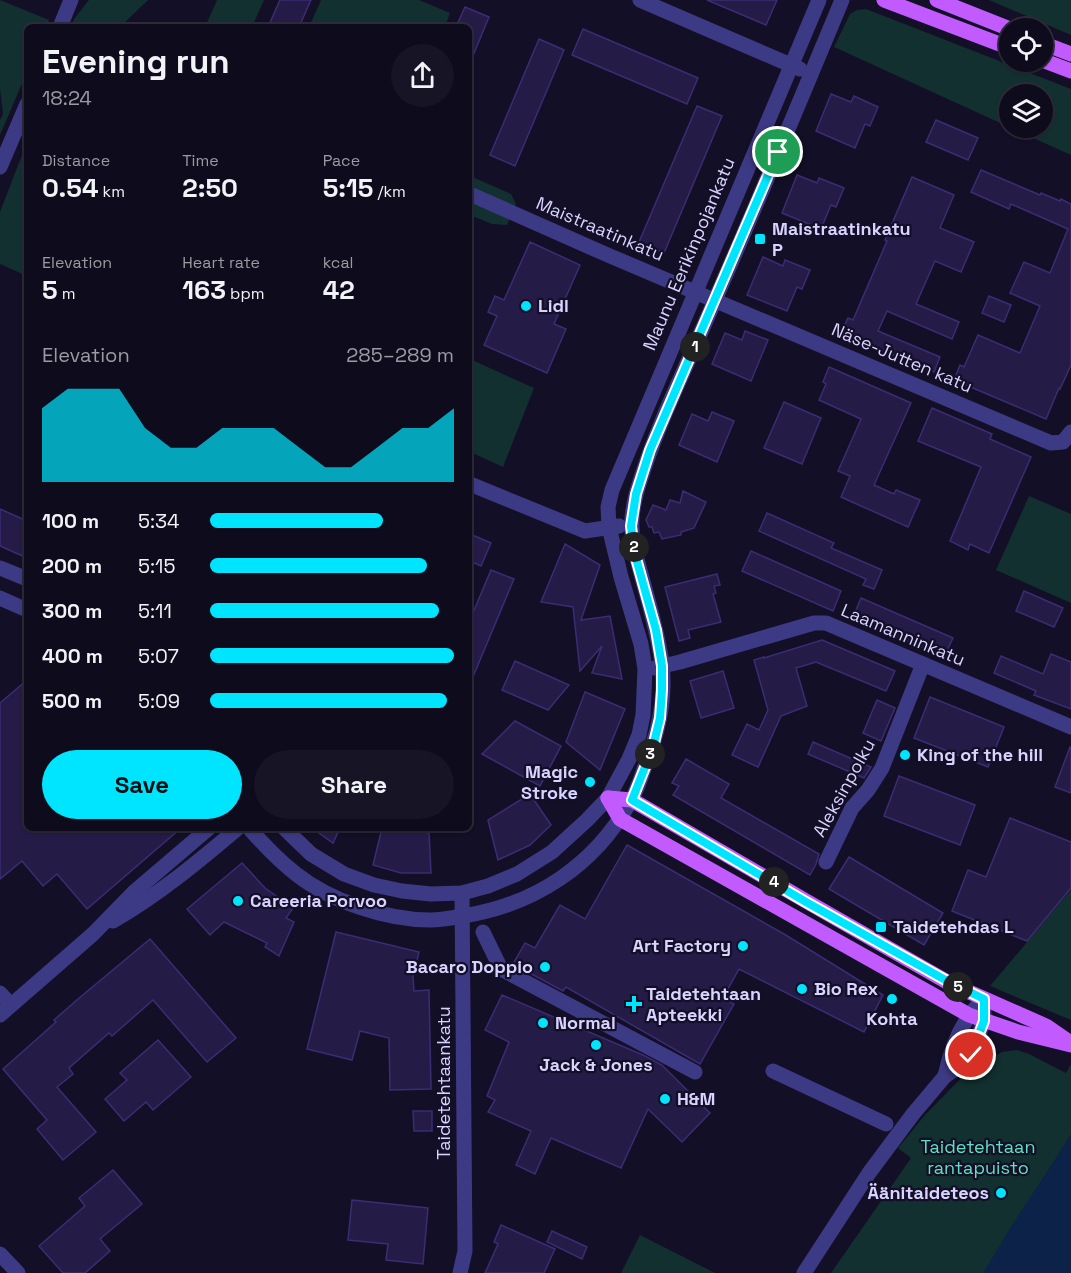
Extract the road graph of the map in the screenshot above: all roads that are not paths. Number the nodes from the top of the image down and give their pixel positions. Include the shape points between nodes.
1 (71, 0) edge
2 (640, 0) edge
3 (819, 0) edge
4 (842, 0) edge
5 (884, 0) edge
6 (937, 0) edge
7 (61, 24) edge
8 (999, 25) edge
9 (999, 44) edge
10 (1053, 47) edge
11 (1071, 54) edge
12 (1053, 64) edge
13 (791, 65) junction
14 (1071, 71) edge
15 (812, 73) junction
16 (24, 111) edge
17 (0, 167) edge
18 (472, 195) edge
19 (695, 291) junction
20 (716, 300) junction
21 (1071, 432) edge
22 (472, 485) edge
23 (631, 526) junction
24 (609, 527) junction
25 (0, 568) edge
26 (24, 578) edge
27 (0, 598) edge
28 (24, 609) edge
29 (923, 664) junction
30 (662, 666) junction
31 (645, 669) junction
32 (1071, 727) edge
33 (608, 798) junction
34 (632, 800) junction
35 (620, 819) junction
36 (205, 831) edge
37 (234, 831) edge
38 (252, 831) edge
39 (287, 831) edge
40 (826, 862) dead end
41 (462, 893) junction
42 (463, 916) junction
43 (483, 932) dead end
44 (93, 934) junction
45 (0, 993) edge
46 (984, 999) junction
47 (6, 1010) edge
48 (969, 1015) junction
49 (984, 1021) junction
50 (1071, 1043) edge
51 (773, 1071) dead end
52 (695, 1072) dead end
53 (945, 1076) junction
54 (886, 1124) dead end
55 (0, 1254) edge
56 (18, 1273) edge
57 (460, 1273) edge
58 (804, 1273) edge

1 - 7 street
2 - 13 street
3 - 13 street, Maunu Eerikinpojankatu
4 - 15 street
5 - 9 main road
6 - 8 main road
10 - 11 main road
12 - 14 main road
13 - 15 street
13 - 19 street, Maunu Eerikinpojankatu
15 - 20 street
16 - 17 street
18 - 19 street, Maistraatinkatu
19 - 20 street, Maistraatinkatu
19 - 24 street, Maunu Eerikinpojankatu via 613,486
20 - 21 street, Näse-Jutten katu via 1051,443 1062,442
20 - 23 street via 650,450
22 - 24 street via 585,531
23 - 24 street
23 - 30 street
24 - 31 street, Maunu Eerikinpojankatu
25 - 26 street
27 - 28 street
29 - 30 street, Laamanninkatu via 826,623 814,623
29 - 32 street, Laamanninkatu
29 - 40 street, Aleksinpolku via 882,768 852,808
30 - 31 street, Laamanninkatu
30 - 34 street via 660,718
31 - 33 street, Maunu Eerikinpojankatu via 639,735
33 - 34 main road
33 - 35 main road
33 - 41 street, Maunu Eerikinpojankatu via 540,860 517,874
34 - 35 street
34 - 46 main road via 806,902
35 - 42 street via 584,861 562,878 506,906
35 - 48 main road
36 - 44 street via 134,892
37 - 44 street via 143,904
38 - 42 street via 298,876 365,909 431,920
39 - 41 street, Maunu Eerikinpojankatu via 311,854 344,874 374,885 431,894
41 - 42 street, Taidetehtaankatu
42 - 57 street, Taidetehtaankatu via 465,1251
43 - 52 street via 501,969
44 - 47 street
45 - 47 street
46 - 48 street
46 - 49 street
46 - 50 main road via 1046,1026
48 - 49 main road
48 - 53 street via 949,1056
49 - 50 main road via 1035,1037
49 - 53 street via 971,1055
51 - 54 street
53 - 58 street via 870,1173
55 - 56 street

